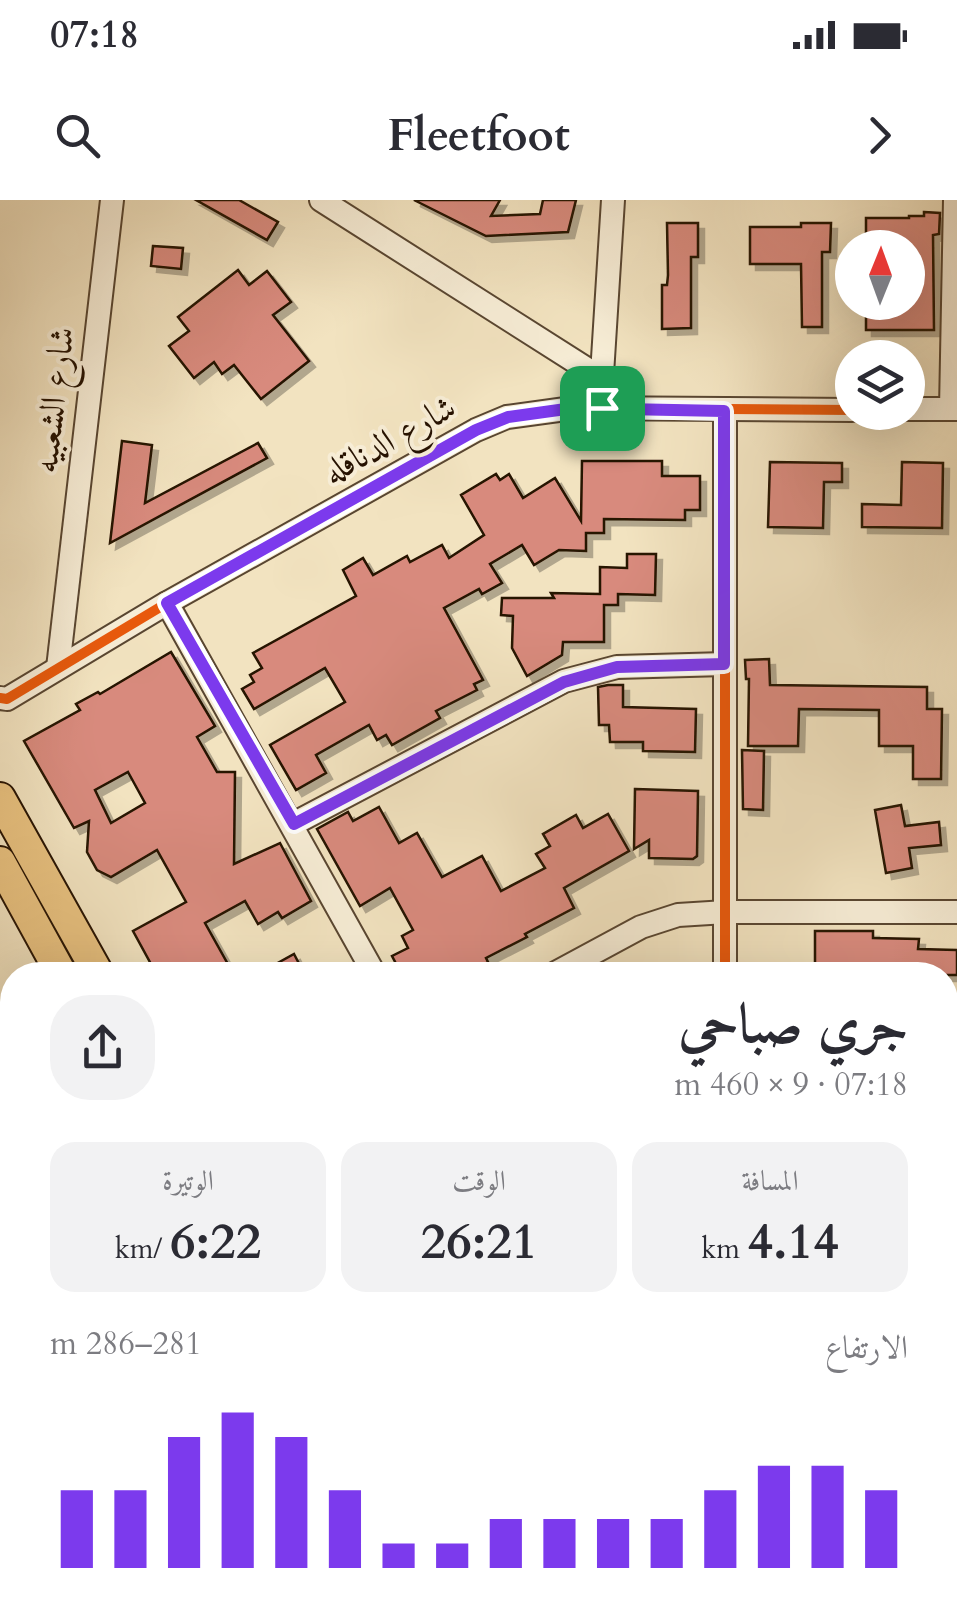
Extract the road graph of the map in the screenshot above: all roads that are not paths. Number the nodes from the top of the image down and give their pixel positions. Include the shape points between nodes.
1 (112, 200) edge
2 (321, 200) edge
3 (614, 200) edge
4 (955, 200) edge
5 (601, 378) junction
6 (602, 408) junction
7 (925, 409) edge
8 (954, 409) edge
9 (835, 410) edge
10 (724, 411) junction
11 (167, 603) junction
12 (724, 664) junction
13 (58, 668) junction
14 (2, 705) edge
15 (0, 798) edge
16 (294, 824) junction
17 (3, 876) edge
18 (726, 912) junction
19 (957, 912) edge
20 (54, 962) edge
21 (92, 962) edge
22 (369, 962) edge
23 (576, 962) edge
24 (725, 962) edge

1 - 13 street, شارع الشعبيه
2 - 5 street
3 - 5 street
4 - 8 street
5 - 6 street
6 - 10 street, شارع الدناقله
6 - 11 street, شارع الدناقله via 542,410 476,430
7 - 8 street
9 - 10 street, شارع الدناقله
10 - 12 street
11 - 13 street, شارع الدناقله
11 - 16 street
12 - 16 street via 617,667 564,682
12 - 18 street
13 - 14 street, شارع الدناقله
15 - 21 main road
16 - 22 street
17 - 20 main road
18 - 19 street
18 - 23 street via 678,915 641,927
18 - 24 street

